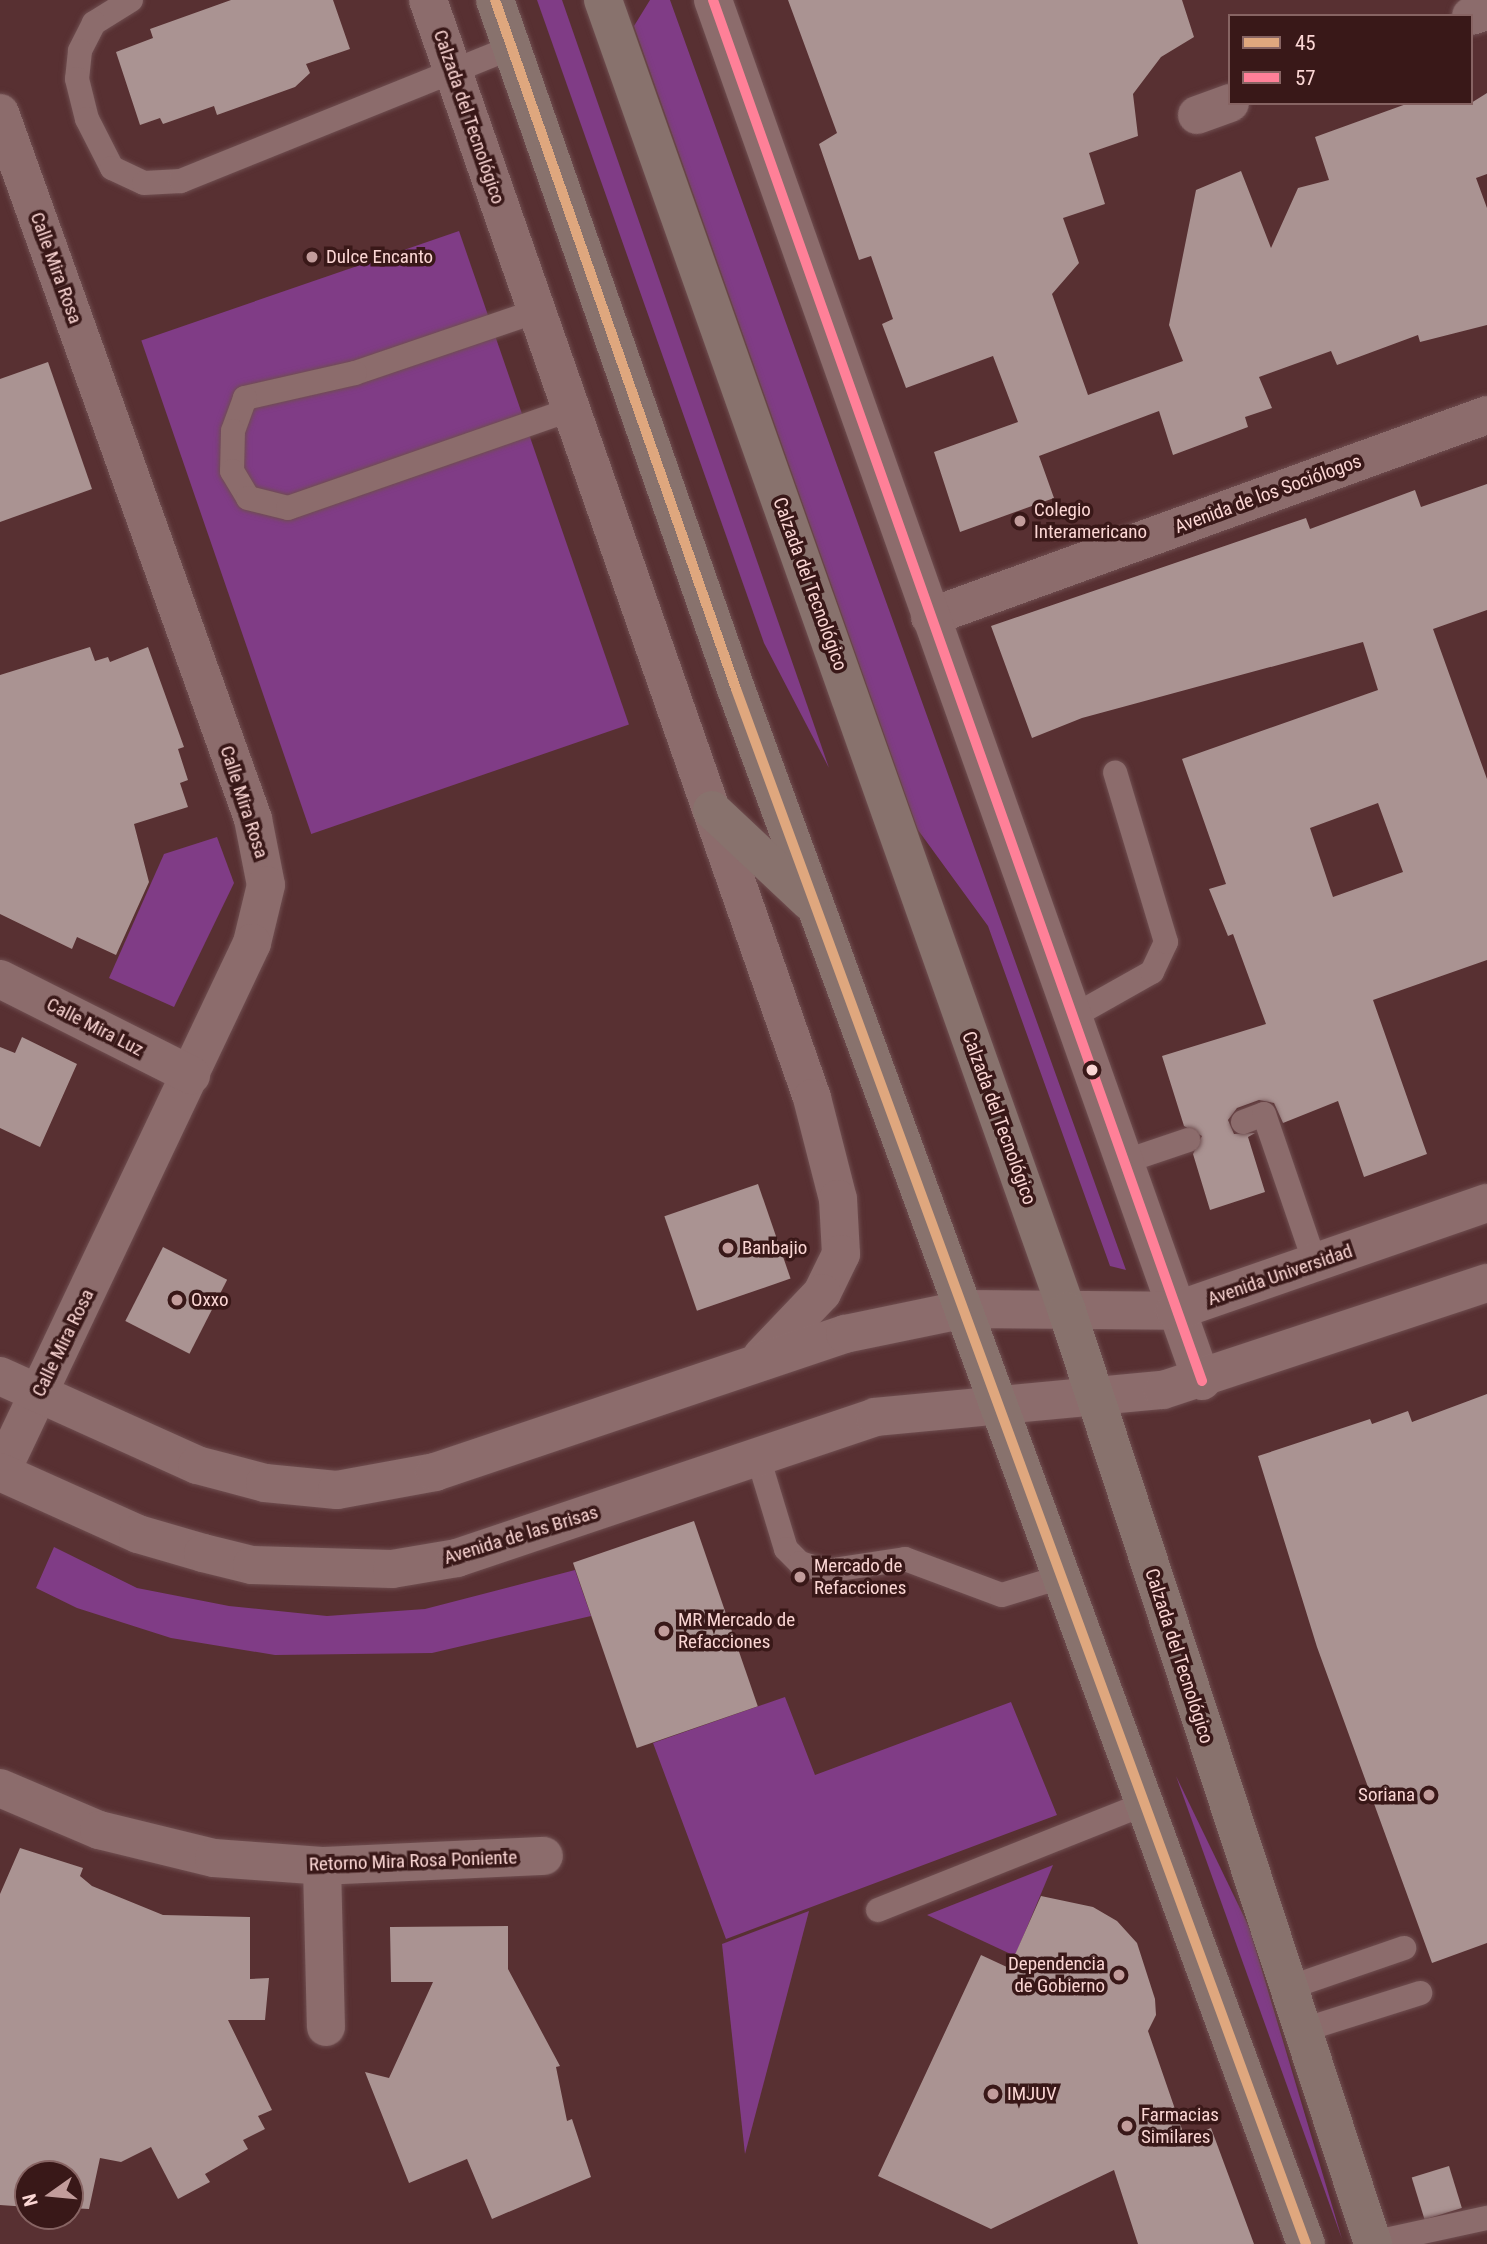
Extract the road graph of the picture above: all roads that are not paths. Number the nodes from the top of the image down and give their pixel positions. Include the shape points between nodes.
1 (131, 0) edge
2 (428, 0) edge
3 (495, 0) edge
4 (603, 0) edge
5 (713, 0) edge
6 (512, 47) junction
7 (453, 72) junction
8 (0, 113) edge
9 (537, 311) junction
10 (569, 410) junction
11 (1487, 415) edge
12 (930, 617) junction
13 (1115, 772) dead end
14 (712, 810) junction
15 (817, 908) junction
16 (0, 979) edge
17 (1072, 1017) junction
18 (191, 1075) junction
19 (1243, 1122) dead end
20 (1188, 1140) dead end
21 (1123, 1162) junction
22 (1487, 1203) edge
23 (1315, 1263) junction
24 (1487, 1283) edge
25 (966, 1309) junction
26 (1068, 1311) junction
27 (1175, 1311) junction
28 (752, 1365) junction
29 (0, 1376) edge
30 (1202, 1381) junction
31 (38, 1394) junction
32 (1098, 1400) junction
33 (1002, 1403) junction
34 (758, 1457) junction
35 (0, 1472) edge
36 (1064, 1576) junction
37 (0, 1788) edge
38 (1147, 1803) junction
39 (544, 1856) dead end
40 (321, 1866) junction
41 (878, 1910) dead end
42 (1404, 1948) dead end
43 (1289, 1988) junction
44 (1420, 1993) dead end
45 (327, 2027) dead end
46 (1303, 2030) junction
47 (1487, 2218) edge
48 (1373, 2243) edge
49 (1306, 2244) edge

1 - 7 lane via 94,23 79,51 77,79 87,119 112,168 144,183 181,181
2 - 7 street, Calzada del Tecnológico
3 - 6 main road
4 - 26 main road, Calzada del Tecnológico
5 - 12 street
6 - 7 lane
6 - 15 main road
7 - 9 street, Calzada del Tecnológico
8 - 18 street, Calle Mira Rosa via 265,864 262,910 252,943
9 - 10 street, Calzada del Tecnológico
9 - 10 lane via 355,373 245,398 233,431 232,471 248,498 288,508
10 - 14 street, Calzada del Tecnológico
11 - 12 street, Avenida de los Sociólogos
12 - 17 street
13 - 17 lane via 1166,942 1152,972
14 - 15 main road
14 - 28 street, Calzada del Tecnológico via 812,1098 838,1199 841,1254 822,1293
15 - 25 main road
16 - 18 street, Calle Mira Luz
17 - 21 street
18 - 31 street, Calle Mira Rosa
19 - 23 lane via 1264,1114
20 - 21 lane
21 - 27 street
22 - 23 street, Avenida Universidad
23 - 27 street, Avenida Universidad
24 - 30 street
25 - 26 street, Avenida Universidad
25 - 28 street via 845,1334
25 - 33 main road
26 - 27 street, Avenida Universidad
26 - 32 main road, Calzada del Tecnológico
27 - 30 street
28 - 31 street via 435,1472 337,1490 265,1483 197,1465
29 - 31 street
30 - 32 street
31 - 35 street, Calle Mira Rosa
32 - 33 street, Avenida de las Brisas
32 - 43 main road, Calzada del Tecnológico
33 - 34 street, Avenida de las Brisas via 876,1417
33 - 36 main road
34 - 35 street, Avenida de las Brisas via 457,1558 393,1569 252,1565 203,1553 138,1534
34 - 36 lane via 786,1549 800,1563 826,1571 905,1559 1002,1595
36 - 38 main road
37 - 40 street, Retorno Mira Rosa Poniente via 99,1830 214,1858
38 - 41 lane
38 - 49 main road
39 - 40 street, Retorno Mira Rosa Poniente
40 - 45 street
42 - 43 lane
43 - 46 main road, Calzada del Tecnológico
44 - 46 lane
46 - 48 main road, Calzada del Tecnológico
47 - 48 lane

